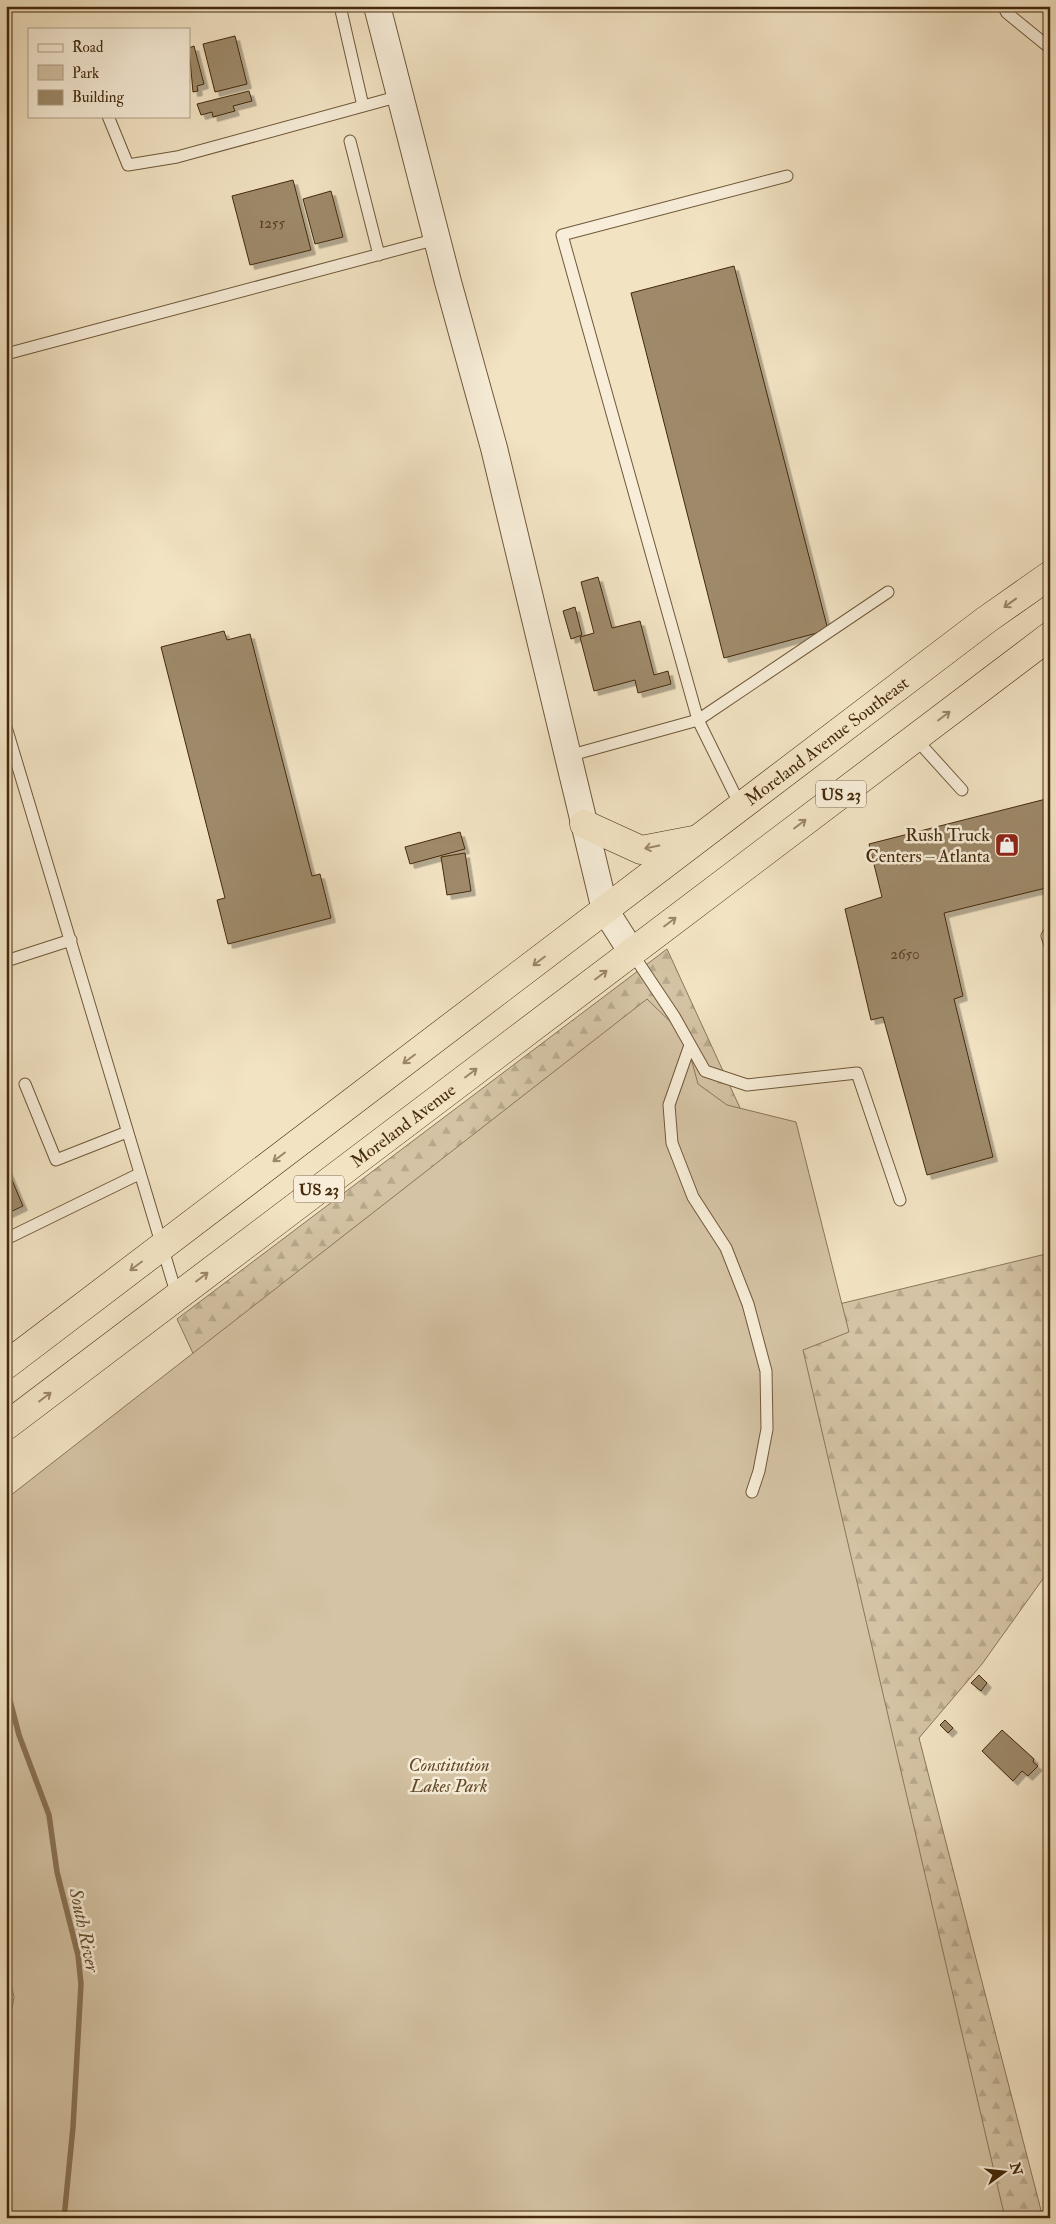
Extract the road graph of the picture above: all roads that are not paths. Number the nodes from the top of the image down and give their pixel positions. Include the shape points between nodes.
1 (340, 6) edge
2 (377, 6) edge
3 (1004, 6) edge
4 (1050, 48) edge
5 (400, 96) junction
6 (363, 106) junction
7 (109, 118) edge
8 (350, 141) dead end
9 (787, 176) dead end
10 (436, 239) junction
11 (379, 255) junction
12 (6, 354) edge
13 (1050, 575) edge
14 (888, 592) dead end
15 (1050, 636) edge
16 (698, 720) junction
17 (6, 727) edge
18 (915, 738) junction
19 (568, 756) junction
20 (962, 790) dead end
21 (741, 807) junction
22 (584, 824) junction
23 (700, 838) junction
24 (605, 910) junction
25 (71, 940) junction
26 (632, 951) junction
27 (6, 961) edge
28 (690, 1045) junction
29 (25, 1084) dead end
30 (127, 1132) junction
31 (139, 1174) junction
32 (900, 1200) dead end
33 (6, 1239) edge
34 (161, 1246) junction
35 (177, 1296) junction
36 (6, 1365) edge
37 (6, 1426) edge
38 (752, 1492) dead end

1 - 6 lane
2 - 5 street
3 - 4 lane via 1007,13
5 - 6 lane
5 - 10 street
6 - 7 lane via 177,157 128,165
8 - 11 lane
9 - 16 lane via 562,235
10 - 11 lane
10 - 19 street via 494,448
11 - 12 lane
13 -> 21 highway, Moreland Avenue Southeast / US 23
14 - 16 lane
18 -> 15 highway, US 23
16 - 19 lane
16 - 21 lane
17 - 25 lane
18 - 20 lane
26 -> 18 highway, US 23
19 - 22 street
21 - 23 highway, Moreland Avenue Southeast / US 23
23 -> 22 highway via 641,850
22 - 24 street
23 - 24 highway, Moreland Avenue Southeast / US 23
24 - 26 street
24 -> 34 highway, US 23
25 - 27 lane
25 - 30 lane
26 - 28 lane
35 -> 26 highway, Moreland Avenue / US 23
28 - 32 lane via 705,1071 747,1085 857,1073
28 - 38 lane via 669,1105 672,1142 693,1197 726,1248 748,1304 766,1370 767,1429
29 - 30 lane via 56,1160
30 - 31 lane
31 - 33 lane
31 - 34 lane
34 - 35 lane
34 -> 36 highway, US 23
37 -> 35 highway, Moreland Avenue / US 23

